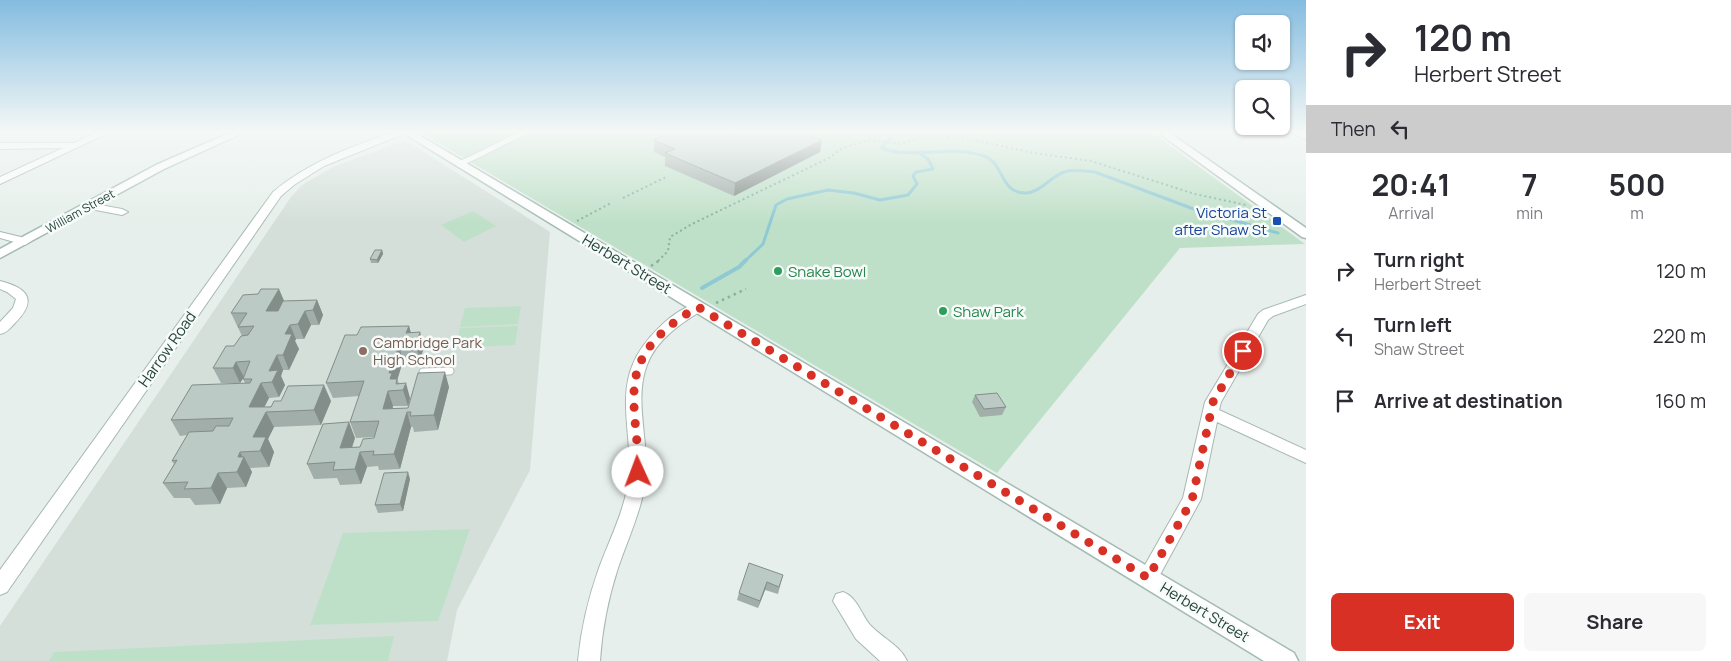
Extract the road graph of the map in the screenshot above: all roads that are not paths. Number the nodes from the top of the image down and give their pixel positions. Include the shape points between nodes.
1 (40, 162) edge
2 (171, 162) edge
3 (327, 162) edge
4 (456, 162) edge
5 (464, 162) edge
6 (1205, 162) edge
7 (459, 164) junction
8 (0, 181) edge
9 (89, 206) junction
10 (122, 212) dead end
11 (1306, 234) edge
12 (0, 235) edge
13 (25, 241) junction
14 (0, 254) edge
15 (0, 285) edge
16 (1306, 298) edge
17 (700, 308) junction
18 (0, 330) edge
19 (450, 371) dead end
20 (423, 372) edge
21 (1210, 412) junction
22 (1306, 457) edge
23 (1148, 578) junction
24 (0, 586) edge
25 (842, 601) dead end
26 (589, 661) edge
27 (896, 661) edge
28 (1286, 661) edge

1 - 8 street
2 - 9 street, William Street
3 - 24 street, Harrow Road via 292,180 277,194
4 - 7 street, Herbert Street
5 - 7 lane
6 - 11 street
7 - 17 street, Herbert Street
9 - 10 street
9 - 13 street, William Street
12 - 13 street
13 - 14 street, William Street
15 - 18 street via 18,291 23,297 14,316
16 - 21 street via 1263,317
17 - 23 street, Herbert Street
17 - 26 street via 660,332 636,373 637,480 597,600 591,625
19 - 20 lane
21 - 22 street
21 - 23 street via 1192,500
23 - 28 street, Herbert Street
25 - 27 street via 863,632

